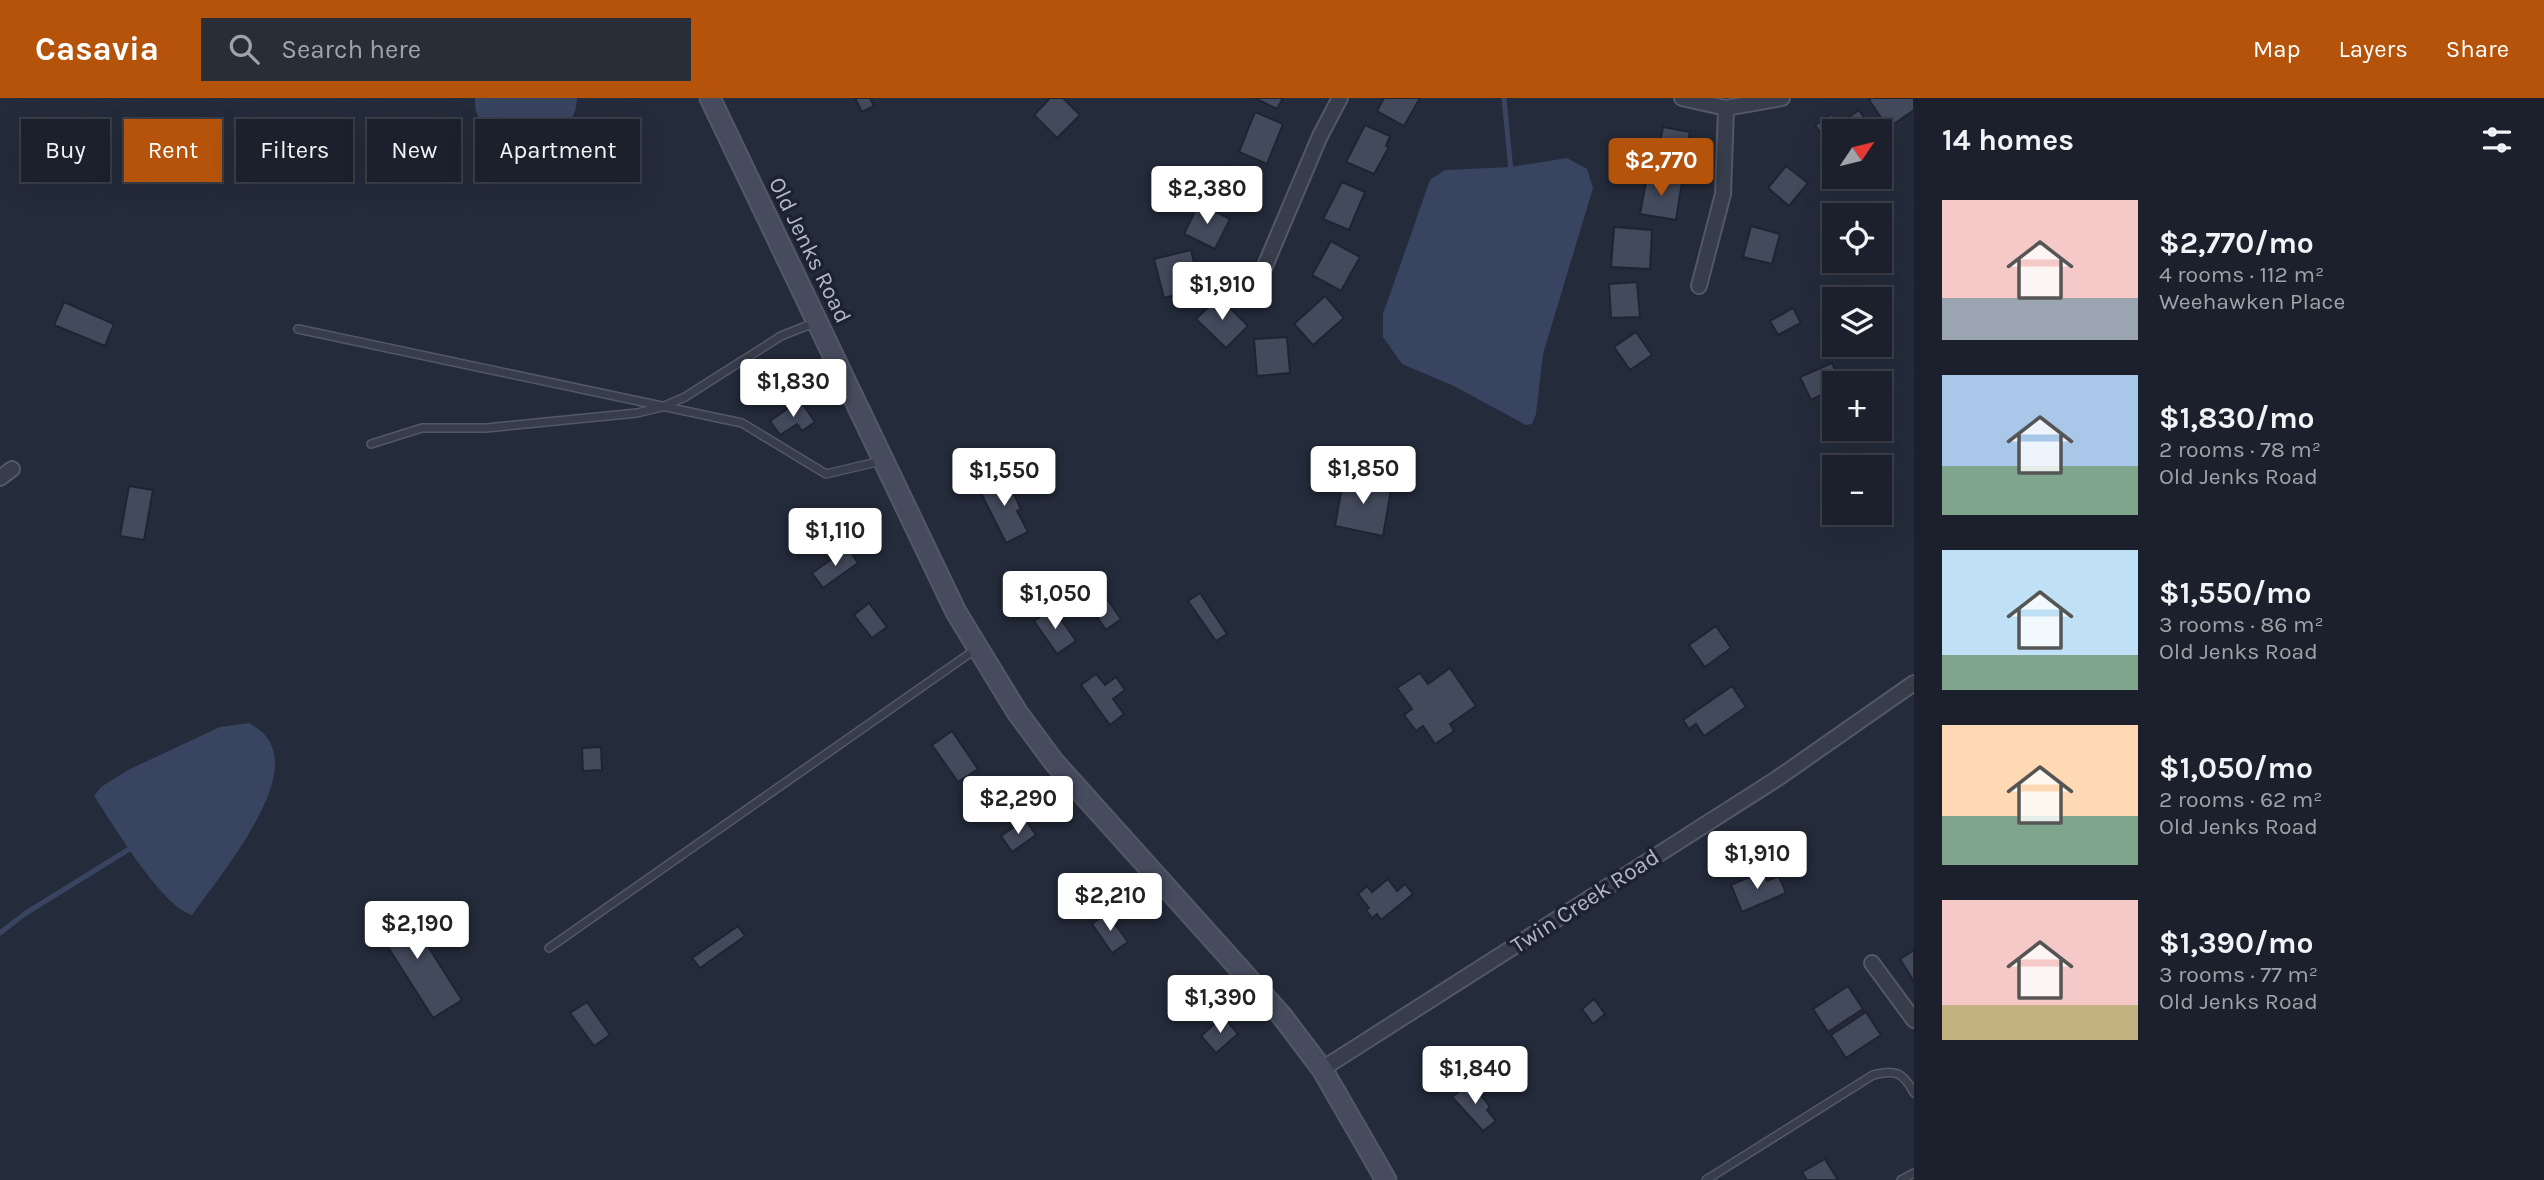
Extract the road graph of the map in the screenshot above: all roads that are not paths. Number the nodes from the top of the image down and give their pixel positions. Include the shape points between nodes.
1 (710, 98) edge
2 (1340, 98) edge
3 (1682, 98) edge
4 (1782, 98) edge
5 (1726, 108) junction
6 (1262, 273) dead end
7 (1699, 286) dead end
8 (817, 321) junction
9 (298, 329) dead end
10 (662, 407) junction
11 (371, 444) dead end
12 (882, 461) junction
13 (976, 649) junction
14 (1914, 684) edge
15 (549, 948) dead end
16 (1872, 963) dead end
17 (1914, 1020) edge
18 (1322, 1069) junction
19 (1914, 1093) edge
20 (1914, 1173) edge
21 (1713, 1179) edge
22 (1386, 1180) edge
23 (1901, 1180) edge

1 - 8 street, Old Jenks Road
2 - 6 street
3 - 5 street
4 - 5 street
5 - 7 street via 1723,194
8 - 10 lane via 781,336
8 - 12 street, Old Jenks Road
9 - 10 lane
10 - 11 lane via 486,428 422,428
10 - 12 lane via 742,423 826,474
12 - 13 street, Old Jenks Road
13 - 15 lane
13 - 18 street, Old Jenks Road via 1054,762 1282,1016
14 - 18 street, Twin Creek Road via 1778,778
16 - 17 street
18 - 22 street, Old Jenks Road
19 - 21 lane via 1894,1070 1873,1075
20 - 23 lane

